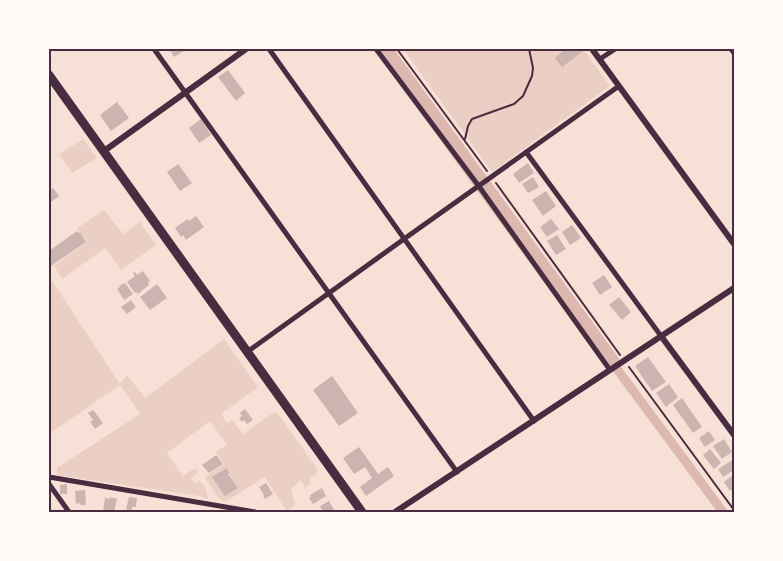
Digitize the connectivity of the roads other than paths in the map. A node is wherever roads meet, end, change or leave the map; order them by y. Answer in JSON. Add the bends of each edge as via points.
{"nodes":[{"id":1,"x":154,"y":49,"type":"edge"},
{"id":2,"x":246,"y":49,"type":"edge"},
{"id":3,"x":269,"y":49,"type":"edge"},
{"id":4,"x":376,"y":49,"type":"edge"},
{"id":5,"x":592,"y":49,"type":"edge"},
{"id":6,"x":615,"y":49,"type":"edge"},
{"id":7,"x":731,"y":49,"type":"edge"},
{"id":8,"x":734,"y":53,"type":"edge"},
{"id":9,"x":600,"y":59,"type":"junction"},
{"id":10,"x":49,"y":75,"type":"edge"},
{"id":11,"x":619,"y":86,"type":"junction"},
{"id":12,"x":185,"y":92,"type":"junction"},
{"id":13,"x":104,"y":151,"type":"junction"},
{"id":14,"x":526,"y":152,"type":"junction"},
{"id":15,"x":479,"y":185,"type":"junction"},
{"id":16,"x":404,"y":239,"type":"junction"},
{"id":17,"x":734,"y":244,"type":"edge"},
{"id":18,"x":734,"y":288,"type":"edge"},
{"id":19,"x":329,"y":294,"type":"junction"},
{"id":20,"x":661,"y":336,"type":"junction"},
{"id":21,"x":247,"y":352,"type":"junction"},
{"id":22,"x":616,"y":366,"type":"junction"},
{"id":23,"x":534,"y":420,"type":"junction"},
{"id":24,"x":734,"y":436,"type":"edge"},
{"id":25,"x":457,"y":472,"type":"junction"},
{"id":26,"x":49,"y":476,"type":"edge"},
{"id":27,"x":49,"y":484,"type":"edge"},
{"id":28,"x":69,"y":512,"type":"edge"},
{"id":29,"x":255,"y":512,"type":"edge"},
{"id":30,"x":362,"y":512,"type":"edge"},
{"id":31,"x":396,"y":512,"type":"edge"}],
"edges":[{"from":1,"to":12,"type":"street"},
{"from":2,"to":12,"type":"street"},
{"from":3,"to":16,"type":"street"},
{"from":4,"to":15,"type":"street"},
{"from":5,"to":9,"type":"street"},
{"from":6,"to":9,"type":"street"},
{"from":7,"to":8,"type":"street"},
{"from":9,"to":11,"type":"street"},
{"from":10,"to":13,"type":"highway"},
{"from":11,"to":14,"type":"street"},
{"from":11,"to":17,"type":"street"},
{"from":12,"to":13,"type":"street"},
{"from":12,"to":19,"type":"street"},
{"from":13,"to":21,"type":"highway"},
{"from":14,"to":15,"type":"street"},
{"from":14,"to":20,"type":"street"},
{"from":15,"to":16,"type":"street"},
{"from":15,"to":22,"type":"street"},
{"from":16,"to":19,"type":"street"},
{"from":16,"to":23,"type":"street"},
{"from":18,"to":20,"type":"street"},
{"from":19,"to":21,"type":"street"},
{"from":19,"to":25,"type":"street"},
{"from":20,"to":22,"type":"street"},
{"from":20,"to":24,"type":"street"},
{"from":21,"to":30,"type":"highway"},
{"from":22,"to":23,"type":"street"},
{"from":23,"to":25,"type":"street"},
{"from":25,"to":31,"type":"street"},
{"from":26,"to":29,"type":"street"},
{"from":27,"to":28,"type":"street"}]}
